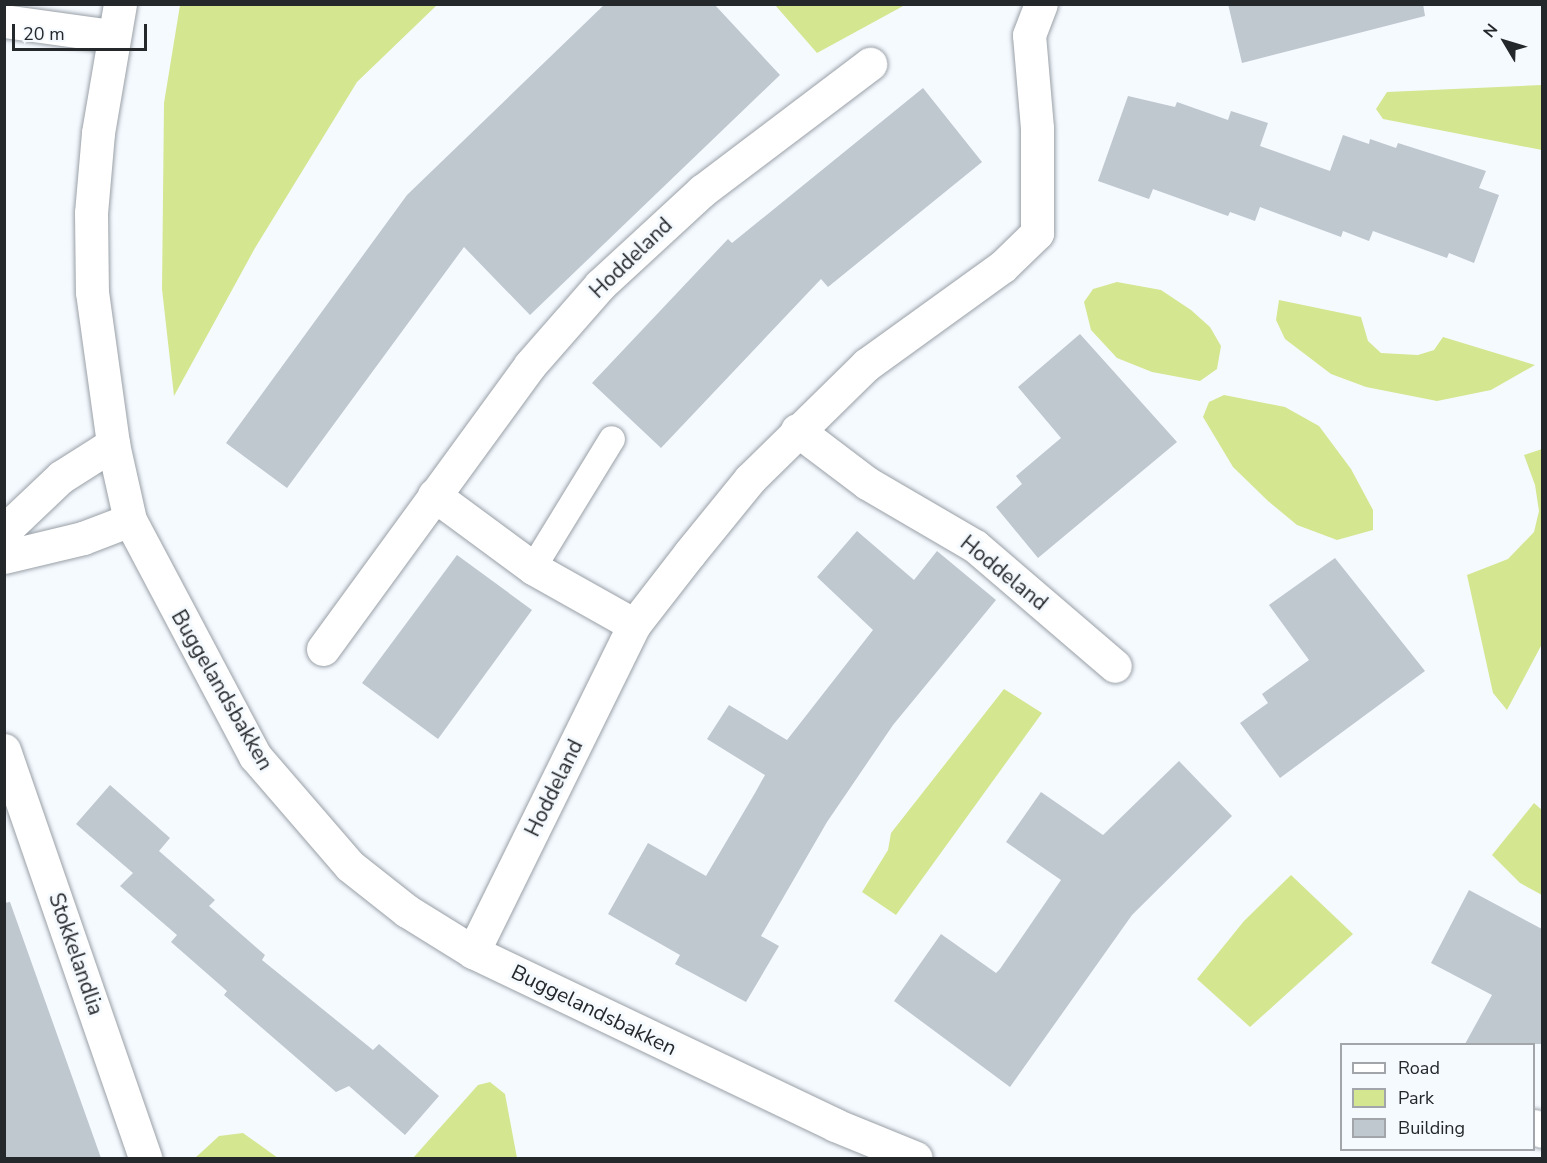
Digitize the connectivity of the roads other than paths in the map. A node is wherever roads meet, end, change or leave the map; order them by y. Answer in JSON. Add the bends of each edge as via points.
{"nodes":[{"id":1,"x":120,"y":4,"type":"edge"},
{"id":2,"x":1041,"y":4,"type":"edge"},
{"id":3,"x":4,"y":21,"type":"edge"},
{"id":4,"x":112,"y":36,"type":"junction"},
{"id":5,"x":870,"y":64,"type":"dead end"},
{"id":6,"x":797,"y":430,"type":"junction"},
{"id":7,"x":612,"y":439,"type":"dead end"},
{"id":8,"x":113,"y":444,"type":"junction"},
{"id":9,"x":434,"y":495,"type":"junction"},
{"id":10,"x":130,"y":520,"type":"junction"},
{"id":11,"x":4,"y":531,"type":"edge"},
{"id":12,"x":4,"y":557,"type":"edge"},
{"id":13,"x":533,"y":568,"type":"junction"},
{"id":14,"x":634,"y":625,"type":"junction"},
{"id":15,"x":323,"y":649,"type":"dead end"},
{"id":16,"x":1115,"y":666,"type":"dead end"},
{"id":17,"x":4,"y":750,"type":"edge"},
{"id":18,"x":473,"y":952,"type":"junction"},
{"id":19,"x":145,"y":1158,"type":"edge"},
{"id":20,"x":916,"y":1158,"type":"edge"}],
"edges":[{"from":1,"to":4,"type":"street","name":"Buggelandsbakken"},
{"from":2,"to":6,"type":"street","name":"Hoddeland","via":[[1029,35],[1037,128],[1037,233],[1002,267],[866,365]]},
{"from":3,"to":4,"type":"street"},
{"from":4,"to":8,"type":"street","name":"Buggelandsbakken","via":[[91,213],[92,292]]},
{"from":5,"to":9,"type":"street","name":"Hoddeland","via":[[702,191],[600,285],[530,366]]},
{"from":6,"to":14,"type":"street","name":"Hoddeland","via":[[750,479]]},
{"from":6,"to":16,"type":"street","name":"Hoddeland","via":[[867,483],[975,546]]},
{"from":7,"to":13,"type":"lane"},
{"from":8,"to":10,"type":"street","name":"Buggelandsbakken"},
{"from":8,"to":11,"type":"street","via":[[61,477]]},
{"from":9,"to":13,"type":"street"},
{"from":9,"to":15,"type":"street","name":"Hoddeland"},
{"from":10,"to":12,"type":"street","via":[[83,538]]},
{"from":10,"to":18,"type":"street","name":"Buggelandsbakken","via":[[212,683],[255,756],[295,808],[350,866],[407,911]]},
{"from":13,"to":14,"type":"street"},
{"from":14,"to":18,"type":"street","name":"Hoddeland"},
{"from":17,"to":19,"type":"street","name":"Stokkelandlia"},
{"from":18,"to":20,"type":"street","name":"Buggelandsbakken","via":[[835,1125]]}]}
